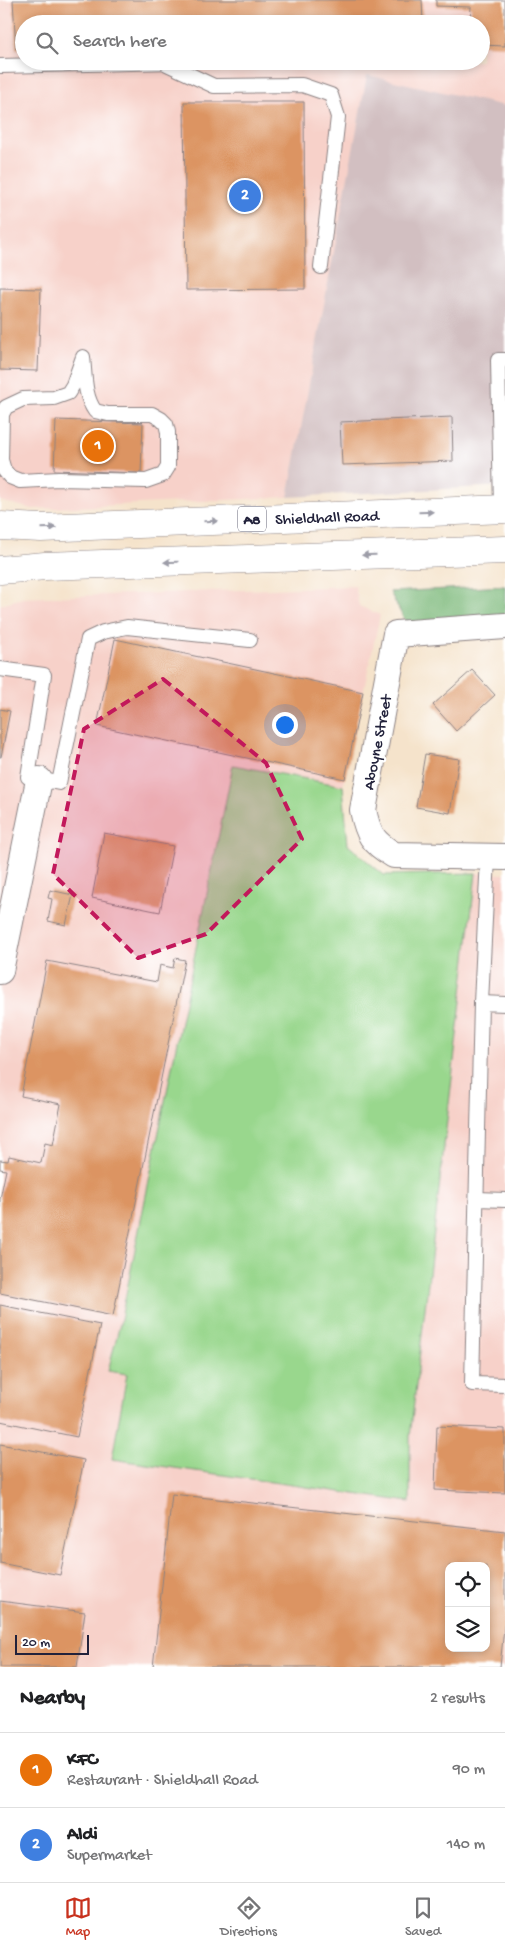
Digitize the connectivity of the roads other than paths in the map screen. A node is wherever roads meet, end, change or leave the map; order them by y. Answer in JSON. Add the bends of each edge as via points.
{"nodes":[{"id":1,"x":0,"y":66,"type":"edge"},
{"id":2,"x":15,"y":66,"type":"edge"},
{"id":3,"x":187,"y":70,"type":"edge"},
{"id":4,"x":321,"y":267,"type":"dead end"},
{"id":5,"x":83,"y":356,"type":"joint"},
{"id":6,"x":505,"y":360,"type":"edge"},
{"id":7,"x":503,"y":509,"type":"edge"},
{"id":8,"x":394,"y":513,"type":"junction"},
{"id":9,"x":0,"y":526,"type":"edge"},
{"id":10,"x":505,"y":550,"type":"edge"},
{"id":11,"x":396,"y":554,"type":"junction"},
{"id":12,"x":0,"y":570,"type":"edge"},
{"id":13,"x":505,"y":626,"type":"edge"},
{"id":14,"x":250,"y":640,"type":"dead end"},
{"id":15,"x":0,"y":669,"type":"edge"},
{"id":16,"x":39,"y":780,"type":"junction"},
{"id":17,"x":496,"y":857,"type":"edge"},
{"id":18,"x":0,"y":971,"type":"edge"},
{"id":19,"x":481,"y":1003,"type":"junction"},
{"id":20,"x":505,"y":1004,"type":"edge"},
{"id":21,"x":477,"y":1199,"type":"junction"},
{"id":22,"x":505,"y":1200,"type":"edge"},
{"id":23,"x":505,"y":1385,"type":"edge"}],
"edges":[{"from":1,"to":2,"type":"lane"},
{"from":3,"to":4,"type":"lane","via":[[214,86],[302,85],[331,95],[338,117]]},
{"from":5,"to":5,"type":"lane","via":[[87,394],[95,411],[152,414],[166,424],[168,467],[163,475],[146,481],[20,481],[4,470],[1,460],[2,414],[6,407],[23,399],[54,398],[68,393]]},
{"from":6,"to":7,"type":"lane","via":[[498,360]]},
{"from":8,"to":7,"type":"main road","name":"Shieldhall Road","number":"A8","one_way":true},
{"from":9,"to":8,"type":"main road","name":"Shieldhall Road","number":"A8","one_way":true,"via":[[41,528]]},
{"from":8,"to":11,"type":"main road"},
{"from":10,"to":11,"type":"main road"},
{"from":11,"to":12,"type":"main road","one_way":true},
{"from":13,"to":17,"type":"street","name":"Aboyne Street","via":[[396,634],[363,810],[367,828],[379,846],[394,854]]},
{"from":14,"to":16,"type":"lane","via":[[127,626],[88,639],[59,782]]},
{"from":15,"to":16,"type":"lane","via":[[44,675],[28,777]]},
{"from":16,"to":18,"type":"street"},
{"from":17,"to":19,"type":"lane"},
{"from":19,"to":20,"type":"lane"},
{"from":19,"to":21,"type":"lane"},
{"from":21,"to":22,"type":"lane"},
{"from":21,"to":23,"type":"lane","via":[[472,1384]]}]}
